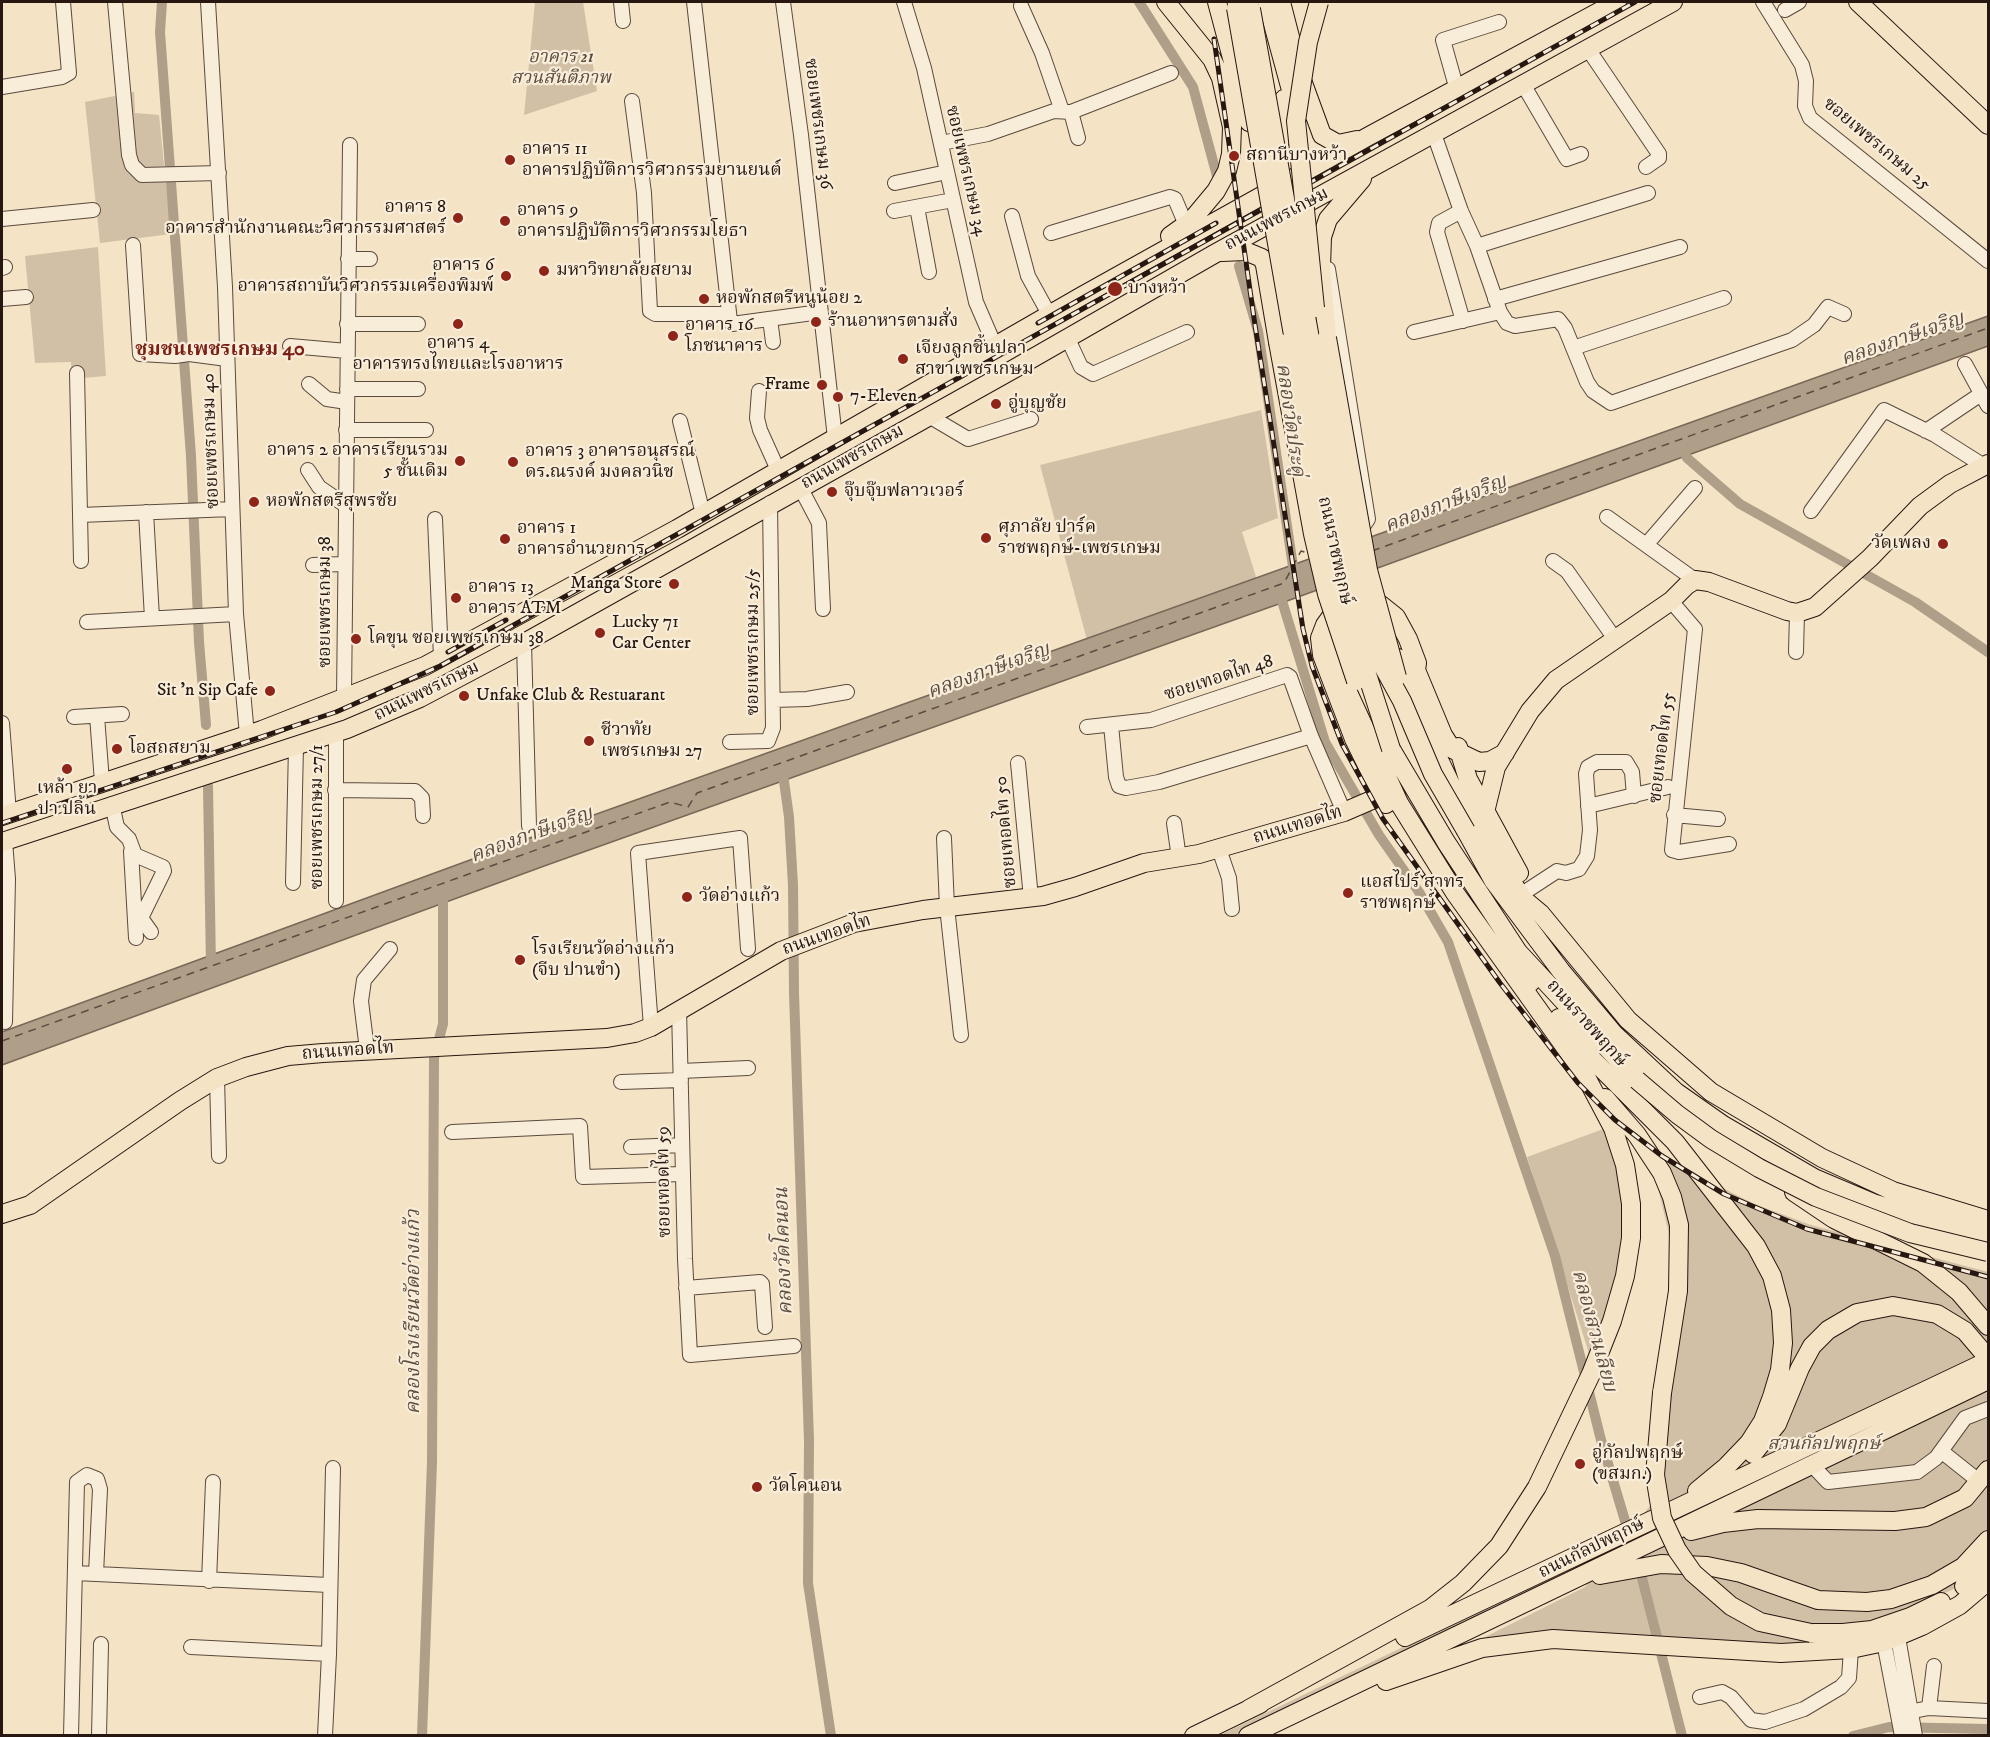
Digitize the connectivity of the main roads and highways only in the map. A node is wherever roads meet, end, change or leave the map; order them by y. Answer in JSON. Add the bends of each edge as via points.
{"nodes":[{"id":1,"x":1166,"y":2,"type":"edge"},
{"id":2,"x":1217,"y":2,"type":"edge"},
{"id":3,"x":1281,"y":2,"type":"edge"},
{"id":4,"x":1617,"y":2,"type":"edge"},
{"id":5,"x":1635,"y":2,"type":"edge"},
{"id":6,"x":1673,"y":2,"type":"edge"},
{"id":7,"x":1858,"y":2,"type":"edge"},
{"id":8,"x":1247,"y":4,"type":"edge"},
{"id":9,"x":1321,"y":4,"type":"edge"},
{"id":10,"x":1646,"y":16,"type":"junction"},
{"id":11,"x":1278,"y":41,"type":"junction"},
{"id":12,"x":1989,"y":125,"type":"edge"},
{"id":13,"x":1250,"y":126,"type":"junction"},
{"id":14,"x":1369,"y":136,"type":"junction"},
{"id":15,"x":1304,"y":172,"type":"junction"},
{"id":16,"x":1363,"y":174,"type":"junction"},
{"id":17,"x":1266,"y":194,"type":"junction"},
{"id":18,"x":1290,"y":200,"type":"junction"},
{"id":19,"x":1266,"y":226,"type":"junction"},
{"id":20,"x":1216,"y":253,"type":"junction"},
{"id":21,"x":1082,"y":296,"type":"junction"},
{"id":22,"x":1314,"y":360,"type":"junction"},
{"id":23,"x":1986,"y":465,"type":"edge"},
{"id":24,"x":757,"y":483,"type":"junction"},
{"id":25,"x":771,"y":503,"type":"junction"},
{"id":26,"x":1402,"y":701,"type":"junction"},
{"id":27,"x":243,"y":736,"type":"junction"},
{"id":28,"x":217,"y":744,"type":"junction"},
{"id":29,"x":1391,"y":749,"type":"junction"},
{"id":30,"x":1461,"y":753,"type":"junction"},
{"id":31,"x":1505,"y":753,"type":"junction"},
{"id":32,"x":247,"y":762,"type":"junction"},
{"id":33,"x":225,"y":769,"type":"junction"},
{"id":34,"x":1362,"y":805,"type":"junction"},
{"id":35,"x":1485,"y":812,"type":"junction"},
{"id":36,"x":5,"y":814,"type":"edge"},
{"id":37,"x":3,"y":842,"type":"edge"},
{"id":38,"x":1455,"y":893,"type":"junction"},
{"id":39,"x":1541,"y":914,"type":"junction"},
{"id":40,"x":1518,"y":952,"type":"junction"},
{"id":41,"x":1585,"y":1075,"type":"junction"},
{"id":42,"x":1676,"y":1092,"type":"junction"},
{"id":43,"x":1723,"y":1125,"type":"junction"},
{"id":44,"x":1822,"y":1158,"type":"junction"},
{"id":45,"x":2,"y":1214,"type":"edge"},
{"id":46,"x":1989,"y":1220,"type":"edge"},
{"id":47,"x":1989,"y":1235,"type":"edge"},
{"id":48,"x":1989,"y":1252,"type":"edge"},
{"id":49,"x":1989,"y":1326,"type":"edge"},
{"id":50,"x":1989,"y":1359,"type":"edge"},
{"id":51,"x":1989,"y":1380,"type":"edge"},
{"id":52,"x":1982,"y":1474,"type":"edge"},
{"id":53,"x":1675,"y":1509,"type":"junction"},
{"id":54,"x":1989,"y":1540,"type":"edge"},
{"id":55,"x":1648,"y":1544,"type":"junction"},
{"id":56,"x":1628,"y":1561,"type":"junction"},
{"id":57,"x":1989,"y":1563,"type":"edge"},
{"id":58,"x":1989,"y":1581,"type":"edge"},
{"id":59,"x":1313,"y":1705,"type":"junction"},
{"id":60,"x":1249,"y":1709,"type":"junction"},
{"id":61,"x":1194,"y":1736,"type":"edge"},
{"id":62,"x":1248,"y":1736,"type":"edge"}],
"edges":[{"from":1,"to":21,"type":"main road","via":[[1212,59],[1221,78],[1232,127],[1227,171],[1216,191],[1186,225]]},
{"from":2,"to":13,"type":"main road"},
{"from":3,"to":14,"type":"main road","via":[[1299,72],[1322,135],[1338,144]]},
{"from":4,"to":14,"type":"main road","name":"ถนนเพชรเกษม"},
{"from":5,"to":10,"type":"main road"},
{"from":6,"to":10,"type":"main road","name":"ถนนเพชรเกษม"},
{"from":7,"to":12,"type":"main road"},
{"from":8,"to":11,"type":"main road"},
{"from":8,"to":22,"type":"main road","name":"ถนนราชพฤกษ์","bridge":true},
{"from":8,"to":29,"type":"main road","name":"ถนนราชพฤกษ์","bridge":true,"via":[[1333,558]]},
{"from":9,"to":22,"type":"main road","bridge":true,"via":[[1308,42],[1296,121],[1312,271]]},
{"from":10,"to":16,"type":"main road","name":"ถนนเพชรเกษม"},
{"from":11,"to":13,"type":"main road","via":[[1286,130],[1278,143],[1270,146],[1262,144]]},
{"from":11,"to":15,"type":"main road","via":[[1306,147]]},
{"from":13,"to":17,"type":"main road"},
{"from":14,"to":15,"type":"main road","name":"ถนนเพชรเกษม"},
{"from":15,"to":17,"type":"main road","name":"ถนนเพชรเกษม"},
{"from":15,"to":18,"type":"main road"},
{"from":16,"to":18,"type":"main road","via":[[1315,195]]},
{"from":16,"to":19,"type":"main road","name":"ถนนเพชรเกษม"},
{"from":16,"to":26,"type":"main road","bridge":true,"via":[[1359,185],[1328,219],[1321,259],[1327,338],[1368,570]]},
{"from":17,"to":18,"type":"main road"},
{"from":17,"to":21,"type":"main road","name":"ถนนเพชรเกษม"},
{"from":18,"to":19,"type":"main road"},
{"from":19,"to":20,"type":"main road","name":"ถนนเพชรเกษม"},
{"from":20,"to":25,"type":"main road","name":"ถนนเพชรเกษม"},
{"from":20,"to":29,"type":"main road","bridge":true,"via":[[1238,249],[1254,253],[1265,265],[1327,594],[1362,698]]},
{"from":21,"to":24,"type":"main road","name":"ถนนเพชรเกษม"},
{"from":22,"to":26,"type":"main road","name":"ถนนราชพฤกษ์","bridge":true,"via":[[1352,573],[1380,662]]},
{"from":23,"to":31,"type":"main road","via":[[1920,506],[1815,607],[1797,613],[1695,580],[1671,601],[1556,680],[1530,711]]},
{"from":24,"to":25,"type":"main road"},
{"from":24,"to":27,"type":"main road","name":"ถนนเพชรเกษม","via":[[441,657],[344,699]]},
{"from":25,"to":32,"type":"main road","name":"ถนนเพชรเกษม","via":[[420,698]]},
{"from":26,"to":42,"type":"main road","name":"ถนนราชพฤกษ์","bridge":true,"via":[[1433,774],[1493,880],[1614,1034]]},
{"from":27,"to":28,"type":"main road","name":"ถนนเพชรเกษม"},
{"from":27,"to":32,"type":"main road","via":[[238,751]]},
{"from":28,"to":33,"type":"main road","via":[[227,763]]},
{"from":28,"to":36,"type":"main road","name":"ถนนเพชรเกษม"},
{"from":29,"to":40,"type":"main road","name":"ถนนราชพฤกษ์"},
{"from":30,"to":31,"type":"main road","via":[[1479,762]]},
{"from":30,"to":34,"type":"main road","via":[[1452,749],[1443,735],[1403,627],[1386,607],[1351,604],[1333,614],[1320,638],[1327,672],[1354,739]]},
{"from":30,"to":35,"type":"main road","via":[[1468,779]]},
{"from":31,"to":35,"type":"main road","via":[[1497,767]]},
{"from":32,"to":33,"type":"main road","name":"ถนนเพชรเกษม"},
{"from":33,"to":37,"type":"main road","name":"ถนนเพชรเกษม"},
{"from":34,"to":38,"type":"main road"},
{"from":34,"to":45,"type":"main road","name":"ถนนเทอดไท","via":[[1219,849],[1144,863],[1031,898],[854,923],[781,951],[651,1027],[607,1038],[288,1056],[246,1067],[217,1078],[123,1138],[30,1205]]},
{"from":35,"to":39,"type":"main road"},
{"from":38,"to":39,"type":"main road","name":"ถนนราชพฤกษ์","via":[[1400,803],[1343,680],[1332,642],[1343,625],[1357,619],[1376,620],[1388,628],[1425,728],[1453,789],[1512,883]]},
{"from":38,"to":41,"type":"main road","name":"ถนนราชพฤกษ์"},
{"from":39,"to":44,"type":"main road","name":"ถนนราชพฤกษ์","via":[[1628,1020],[1712,1092]]},
{"from":40,"to":48,"type":"main road","name":"ถนนราชพฤกษ์","bridge":true,"via":[[1637,1080],[1711,1139],[1799,1189],[1887,1226]]},
{"from":40,"to":53,"type":"main road","via":[[1521,966],[1536,989],[1573,1036],[1675,1143],[1746,1232],[1765,1261],[1777,1292],[1782,1357],[1763,1421],[1738,1456]]},
{"from":41,"to":57,"type":"main road","bridge":true,"via":[[1644,1145],[1668,1185],[1676,1209],[1680,1272],[1662,1393],[1655,1475],[1662,1518],[1677,1550],[1704,1584],[1731,1606],[1760,1622],[1811,1633],[1858,1632],[1910,1617],[1952,1595]]},
{"from":41,"to":60,"type":"main road","via":[[1613,1128],[1625,1165],[1631,1238],[1612,1320],[1550,1463],[1499,1546],[1463,1583],[1412,1621]]},
{"from":42,"to":43,"type":"main road","name":"ถนนราชพฤกษ์"},
{"from":42,"to":49,"type":"main road","via":[[1736,1148],[1797,1195],[1834,1219],[1908,1254],[1934,1271]]},
{"from":43,"to":44,"type":"main road","via":[[1743,1127]]},
{"from":43,"to":47,"type":"main road","name":"ถนนราชพฤกษ์","via":[[1814,1178],[1873,1203]]},
{"from":44,"to":46,"type":"main road","name":"ถนนราชพฤกษ์","via":[[1893,1191]]},
{"from":50,"to":53,"type":"main road","name":"ถนนกัลปพฤกษ์"},
{"from":50,"to":53,"type":"main road","via":[[1956,1323],[1921,1309],[1876,1307],[1848,1316],[1812,1346],[1783,1412],[1761,1446],[1739,1466]]},
{"from":51,"to":55,"type":"main road","name":"ถนนกัลปพฤกษ์"},
{"from":52,"to":55,"type":"main road","via":[[1965,1498],[1937,1514],[1907,1521],[1739,1521]]},
{"from":53,"to":60,"type":"main road","name":"ถนนกัลปพฤกษ์"},
{"from":54,"to":56,"type":"main road","via":[[1963,1567],[1914,1592],[1891,1599],[1842,1603],[1818,1600],[1741,1573],[1707,1566]]},
{"from":55,"to":56,"type":"main road","name":"ถนนกัลปพฤกษ์"},
{"from":56,"to":59,"type":"main road","name":"ถนนกัลปพฤกษ์","via":[[1540,1596]]},
{"from":58,"to":59,"type":"main road","via":[[1951,1610],[1891,1640],[1851,1649],[1802,1653],[1553,1639],[1482,1648]]},
{"from":59,"to":62,"type":"main road","name":"ถนนกัลปพฤกษ์"},
{"from":60,"to":61,"type":"main road","name":"ถนนกัลปพฤกษ์"}]}
